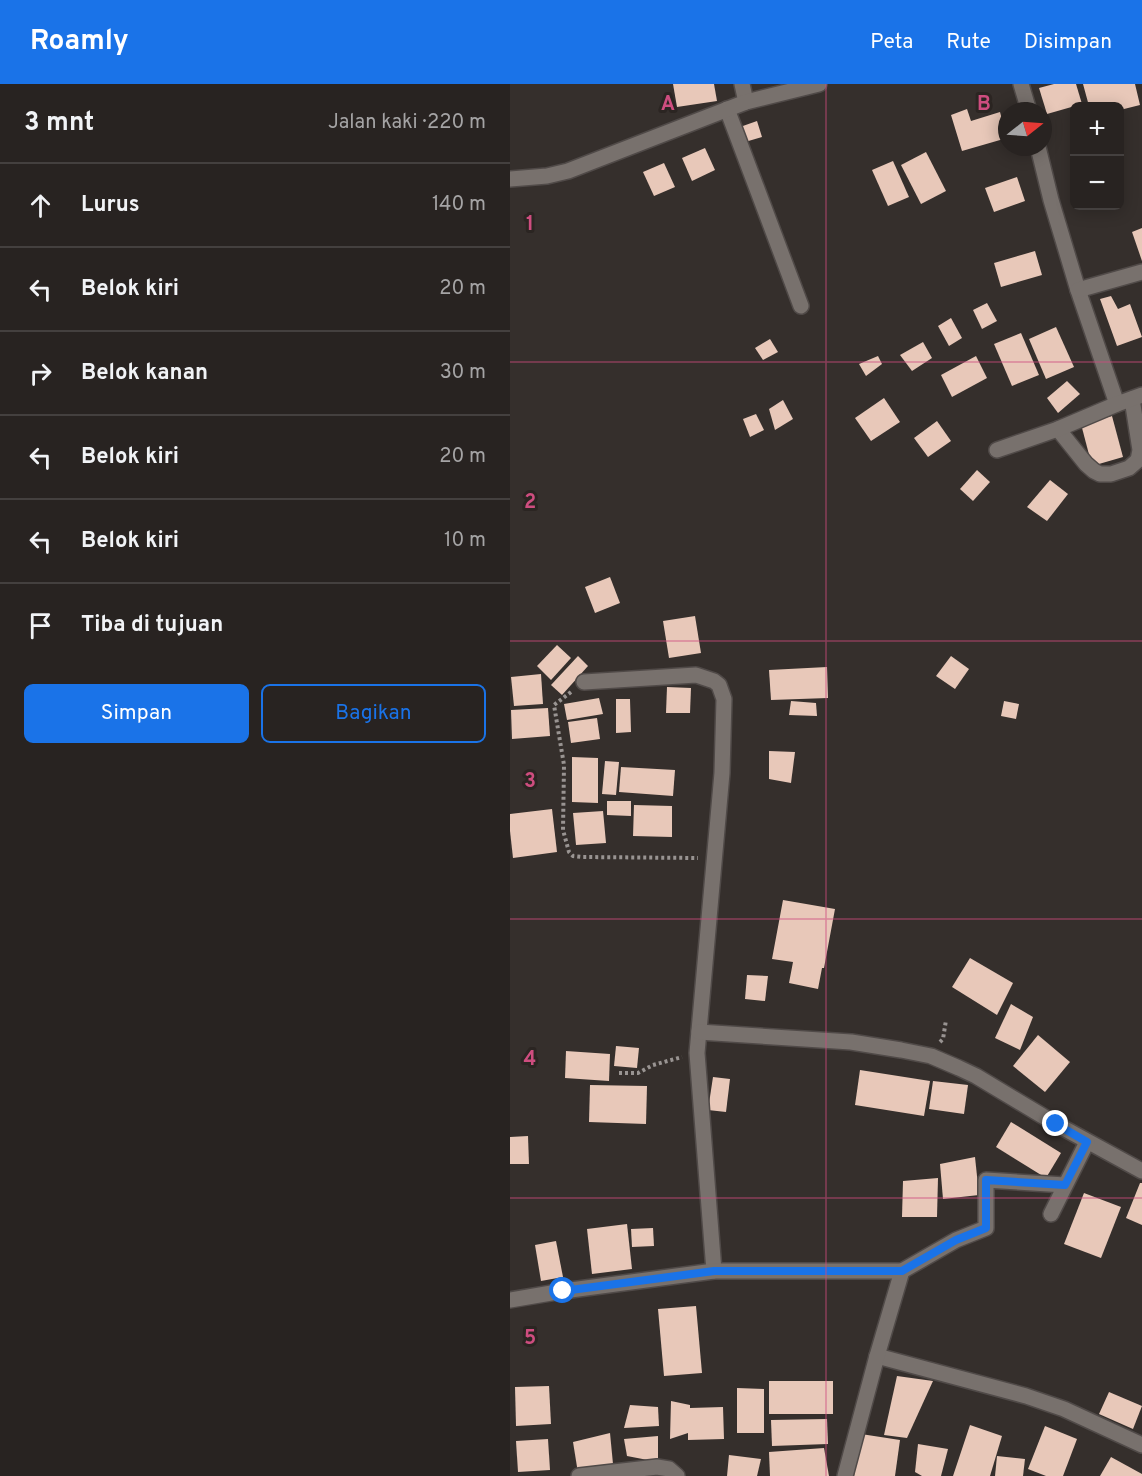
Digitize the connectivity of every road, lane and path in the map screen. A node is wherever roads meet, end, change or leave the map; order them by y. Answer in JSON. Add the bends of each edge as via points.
{"nodes":[{"id":1,"x":742,"y":84,"type":"edge"},
{"id":2,"x":819,"y":84,"type":"edge"},
{"id":3,"x":1021,"y":84,"type":"edge"},
{"id":4,"x":746,"y":102,"type":"junction"},
{"id":5,"x":1026,"y":102,"type":"edge"},
{"id":6,"x":727,"y":109,"type":"junction"},
{"id":7,"x":1040,"y":156,"type":"edge"},
{"id":8,"x":510,"y":179,"type":"edge"},
{"id":9,"x":1142,"y":272,"type":"edge"},
{"id":10,"x":1078,"y":290,"type":"junction"},
{"id":11,"x":801,"y":306,"type":"dead end"},
{"id":12,"x":1130,"y":399,"type":"edge"},
{"id":13,"x":1058,"y":429,"type":"junction"},
{"id":14,"x":997,"y":450,"type":"dead end"},
{"id":15,"x":584,"y":682,"type":"joint"},
{"id":16,"x":714,"y":858,"type":"junction"},
{"id":17,"x":699,"y":1032,"type":"junction"},
{"id":18,"x":697,"y":1053,"type":"junction"},
{"id":19,"x":619,"y":1073,"type":"dead end"},
{"id":20,"x":1087,"y":1142,"type":"junction"},
{"id":21,"x":1142,"y":1171,"type":"edge"},
{"id":22,"x":1065,"y":1185,"type":"junction"},
{"id":23,"x":1051,"y":1214,"type":"dead end"},
{"id":24,"x":714,"y":1271,"type":"junction"},
{"id":25,"x":902,"y":1271,"type":"junction"},
{"id":26,"x":510,"y":1300,"type":"edge"},
{"id":27,"x":877,"y":1356,"type":"junction"},
{"id":28,"x":1142,"y":1445,"type":"edge"},
{"id":29,"x":579,"y":1476,"type":"edge"},
{"id":30,"x":677,"y":1476,"type":"edge"},
{"id":31,"x":845,"y":1476,"type":"edge"}],
"edges":[{"from":1,"to":4,"type":"street"},
{"from":2,"to":4,"type":"street"},
{"from":3,"to":5,"type":"street"},
{"from":4,"to":6,"type":"street"},
{"from":6,"to":8,"type":"street","via":[[568,171]]},
{"from":6,"to":11,"type":"street"},
{"from":7,"to":10,"type":"street"},
{"from":9,"to":10,"type":"street"},
{"from":10,"to":12,"type":"street"},
{"from":12,"to":13,"type":"street"},
{"from":12,"to":13,"type":"street","via":[[1140,450],[1138,460],[1129,468],[1111,474],[1094,471]]},
{"from":13,"to":14,"type":"street"},
{"from":15,"to":16,"type":"street","via":[[696,675],[719,685],[724,699],[722,773]]},
{"from":15,"to":16,"type":"path","via":[[554,705],[564,765],[563,830],[569,852],[582,857]]},
{"from":16,"to":17,"type":"street"},
{"from":17,"to":18,"type":"street"},
{"from":17,"to":20,"type":"street","via":[[851,1042],[931,1056],[976,1076]]},
{"from":18,"to":19,"type":"path","via":[[638,1073]]},
{"from":18,"to":24,"type":"street"},
{"from":20,"to":21,"type":"street"},
{"from":20,"to":22,"type":"street"},
{"from":22,"to":23,"type":"street"},
{"from":22,"to":25,"type":"street","via":[[986,1180],[986,1228]]},
{"from":24,"to":25,"type":"street"},
{"from":24,"to":26,"type":"street"},
{"from":25,"to":27,"type":"street"},
{"from":27,"to":28,"type":"street","via":[[1026,1396]]},
{"from":27,"to":31,"type":"street"},
{"from":29,"to":30,"type":"street","via":[[657,1467],[669,1468]]}]}
